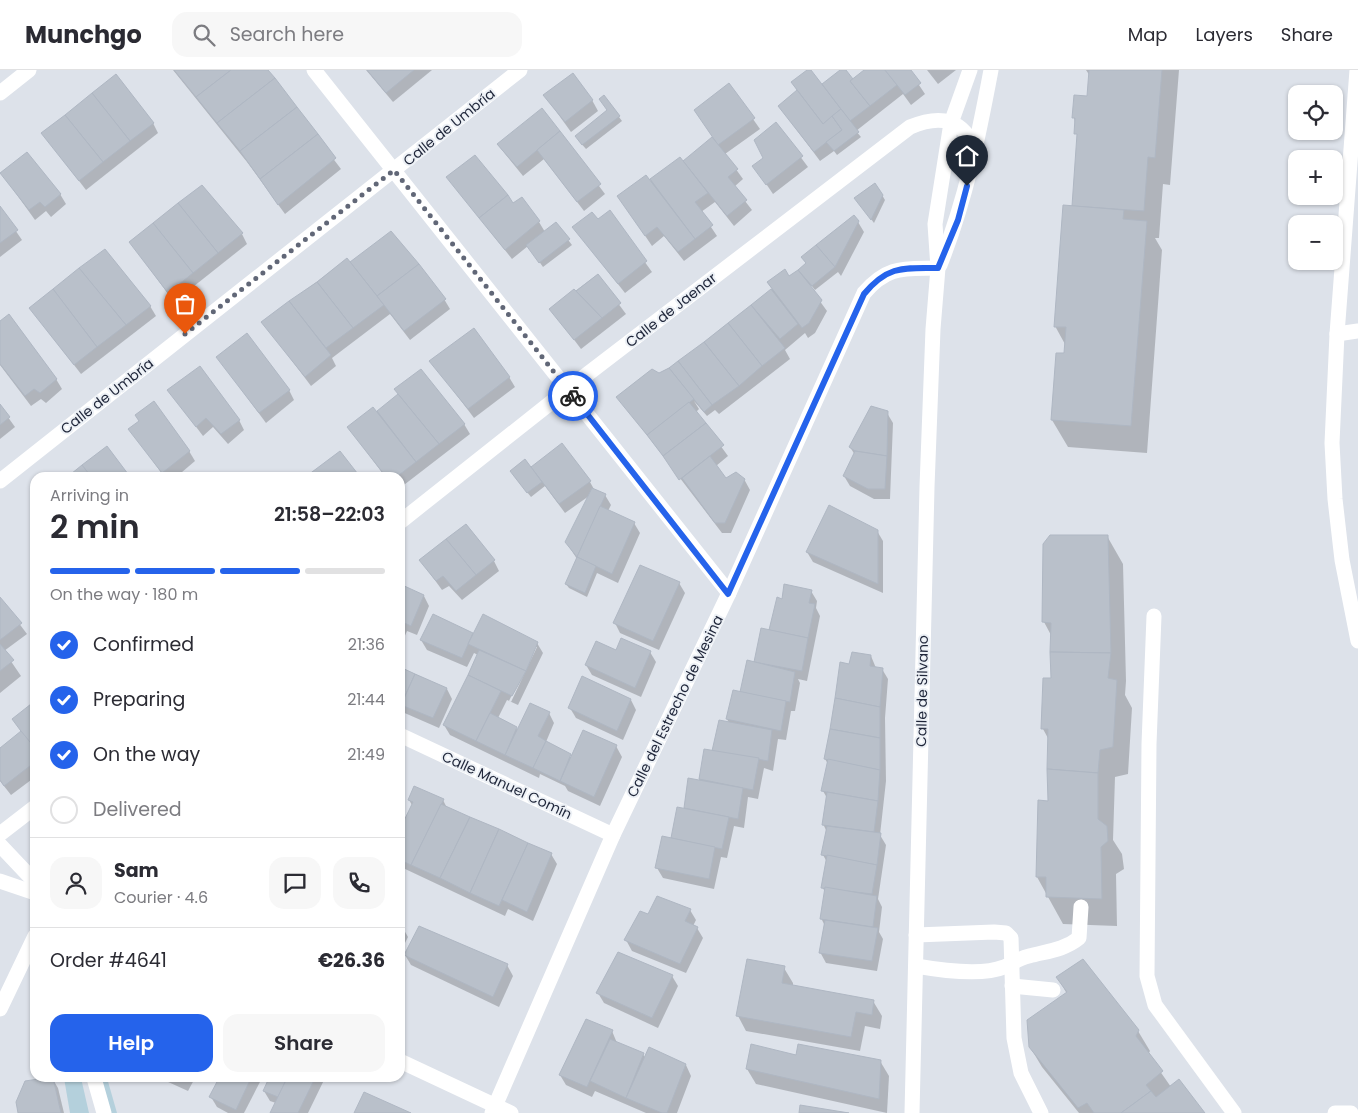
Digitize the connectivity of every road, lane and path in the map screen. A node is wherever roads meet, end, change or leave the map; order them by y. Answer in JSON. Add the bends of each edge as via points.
{"nodes":[{"id":1,"x":29,"y":70,"type":"edge"},
{"id":2,"x":314,"y":70,"type":"edge"},
{"id":3,"x":520,"y":70,"type":"edge"},
{"id":4,"x":970,"y":70,"type":"edge"},
{"id":5,"x":991,"y":70,"type":"edge"},
{"id":6,"x":1357,"y":70,"type":"edge"},
{"id":7,"x":0,"y":93,"type":"edge"},
{"id":8,"x":1357,"y":103,"type":"edge"},
{"id":9,"x":951,"y":122,"type":"junction"},
{"id":10,"x":976,"y":152,"type":"junction"},
{"id":11,"x":394,"y":170,"type":"junction"},
{"id":12,"x":938,"y":268,"type":"junction"},
{"id":13,"x":1358,"y":331,"type":"edge"},
{"id":14,"x":1337,"y":334,"type":"junction"},
{"id":15,"x":568,"y":389,"type":"junction"},
{"id":16,"x":0,"y":481,"type":"edge"},
{"id":17,"x":405,"y":518,"type":"edge"},
{"id":18,"x":728,"y":594,"type":"junction"},
{"id":19,"x":1154,"y":616,"type":"dead end"},
{"id":20,"x":1358,"y":641,"type":"edge"},
{"id":21,"x":405,"y":737,"type":"edge"},
{"id":22,"x":30,"y":811,"type":"edge"},
{"id":23,"x":0,"y":834,"type":"edge"},
{"id":24,"x":613,"y":835,"type":"junction"},
{"id":25,"x":0,"y":845,"type":"edge"},
{"id":26,"x":30,"y":877,"type":"edge"},
{"id":27,"x":0,"y":881,"type":"edge"},
{"id":28,"x":30,"y":891,"type":"edge"},
{"id":29,"x":1082,"y":907,"type":"dead end"},
{"id":30,"x":916,"y":935,"type":"junction"},
{"id":31,"x":30,"y":946,"type":"edge"},
{"id":32,"x":1013,"y":962,"type":"junction"},
{"id":33,"x":916,"y":966,"type":"junction"},
{"id":34,"x":1012,"y":986,"type":"junction"},
{"id":35,"x":1053,"y":990,"type":"dead end"},
{"id":36,"x":0,"y":1009,"type":"edge"},
{"id":37,"x":405,"y":1064,"type":"edge"},
{"id":38,"x":95,"y":1082,"type":"edge"},
{"id":39,"x":493,"y":1109,"type":"edge"},
{"id":40,"x":104,"y":1113,"type":"edge"},
{"id":41,"x":511,"y":1113,"type":"edge"},
{"id":42,"x":912,"y":1113,"type":"edge"},
{"id":43,"x":1041,"y":1113,"type":"edge"},
{"id":44,"x":1234,"y":1113,"type":"edge"},
{"id":45,"x":1335,"y":1113,"type":"edge"},
{"id":46,"x":1351,"y":1113,"type":"edge"}],
"edges":[{"from":1,"to":7,"type":"street"},
{"from":2,"to":11,"type":"street"},
{"from":3,"to":11,"type":"street","name":"Calle de Umbría"},
{"from":4,"to":9,"type":"street","name":"Calle de Silvano"},
{"from":5,"to":10,"type":"street","name":"Calle de Silvano"},
{"from":6,"to":8,"type":"street"},
{"from":8,"to":14,"type":"street"},
{"from":9,"to":10,"type":"street","via":[[970,137]]},
{"from":9,"to":12,"type":"street","name":"Calle de Silvano","via":[[935,224]]},
{"from":9,"to":15,"type":"street","name":"Calle de Jaenar","via":[[936,120],[910,126]]},
{"from":10,"to":12,"type":"street","name":"Calle de Silvano","via":[[958,220]]},
{"from":11,"to":15,"type":"street"},
{"from":11,"to":16,"type":"street","name":"Calle de Umbría"},
{"from":12,"to":18,"type":"street","name":"Calle del Estrecho de Mesina","via":[[887,273],[876,279],[864,294]]},
{"from":12,"to":30,"type":"street","name":"Calle de Silvano","via":[[927,487]]},
{"from":13,"to":14,"type":"street"},
{"from":14,"to":20,"type":"street","via":[[1332,443],[1335,499],[1342,560]]},
{"from":15,"to":17,"type":"street","name":"Calle de Jaenar"},
{"from":15,"to":18,"type":"street"},
{"from":18,"to":24,"type":"street","name":"Calle del Estrecho de Mesina"},
{"from":19,"to":44,"type":"street","via":[[1149,744],[1147,976],[1155,1005]]},
{"from":21,"to":24,"type":"street","name":"Calle Manuel Comín"},
{"from":22,"to":23,"type":"street"},
{"from":24,"to":39,"type":"street","name":"Calle del Estrecho de Mesina"},
{"from":25,"to":26,"type":"street"},
{"from":27,"to":28,"type":"street"},
{"from":29,"to":32,"type":"street","via":[[1079,938],[1052,952]]},
{"from":30,"to":32,"type":"street","via":[[1006,933],[1011,938]]},
{"from":30,"to":33,"type":"street","name":"Calle de Silvano"},
{"from":31,"to":36,"type":"street"},
{"from":32,"to":33,"type":"street","via":[[1003,967],[977,970]]},
{"from":32,"to":34,"type":"street"},
{"from":33,"to":42,"type":"street","name":"Calle de Silvano"},
{"from":34,"to":35,"type":"street"},
{"from":34,"to":43,"type":"street","via":[[1014,1038],[1021,1073]]},
{"from":37,"to":39,"type":"street"},
{"from":38,"to":40,"type":"street"},
{"from":39,"to":41,"type":"street"},
{"from":45,"to":46,"type":"street"}]}
